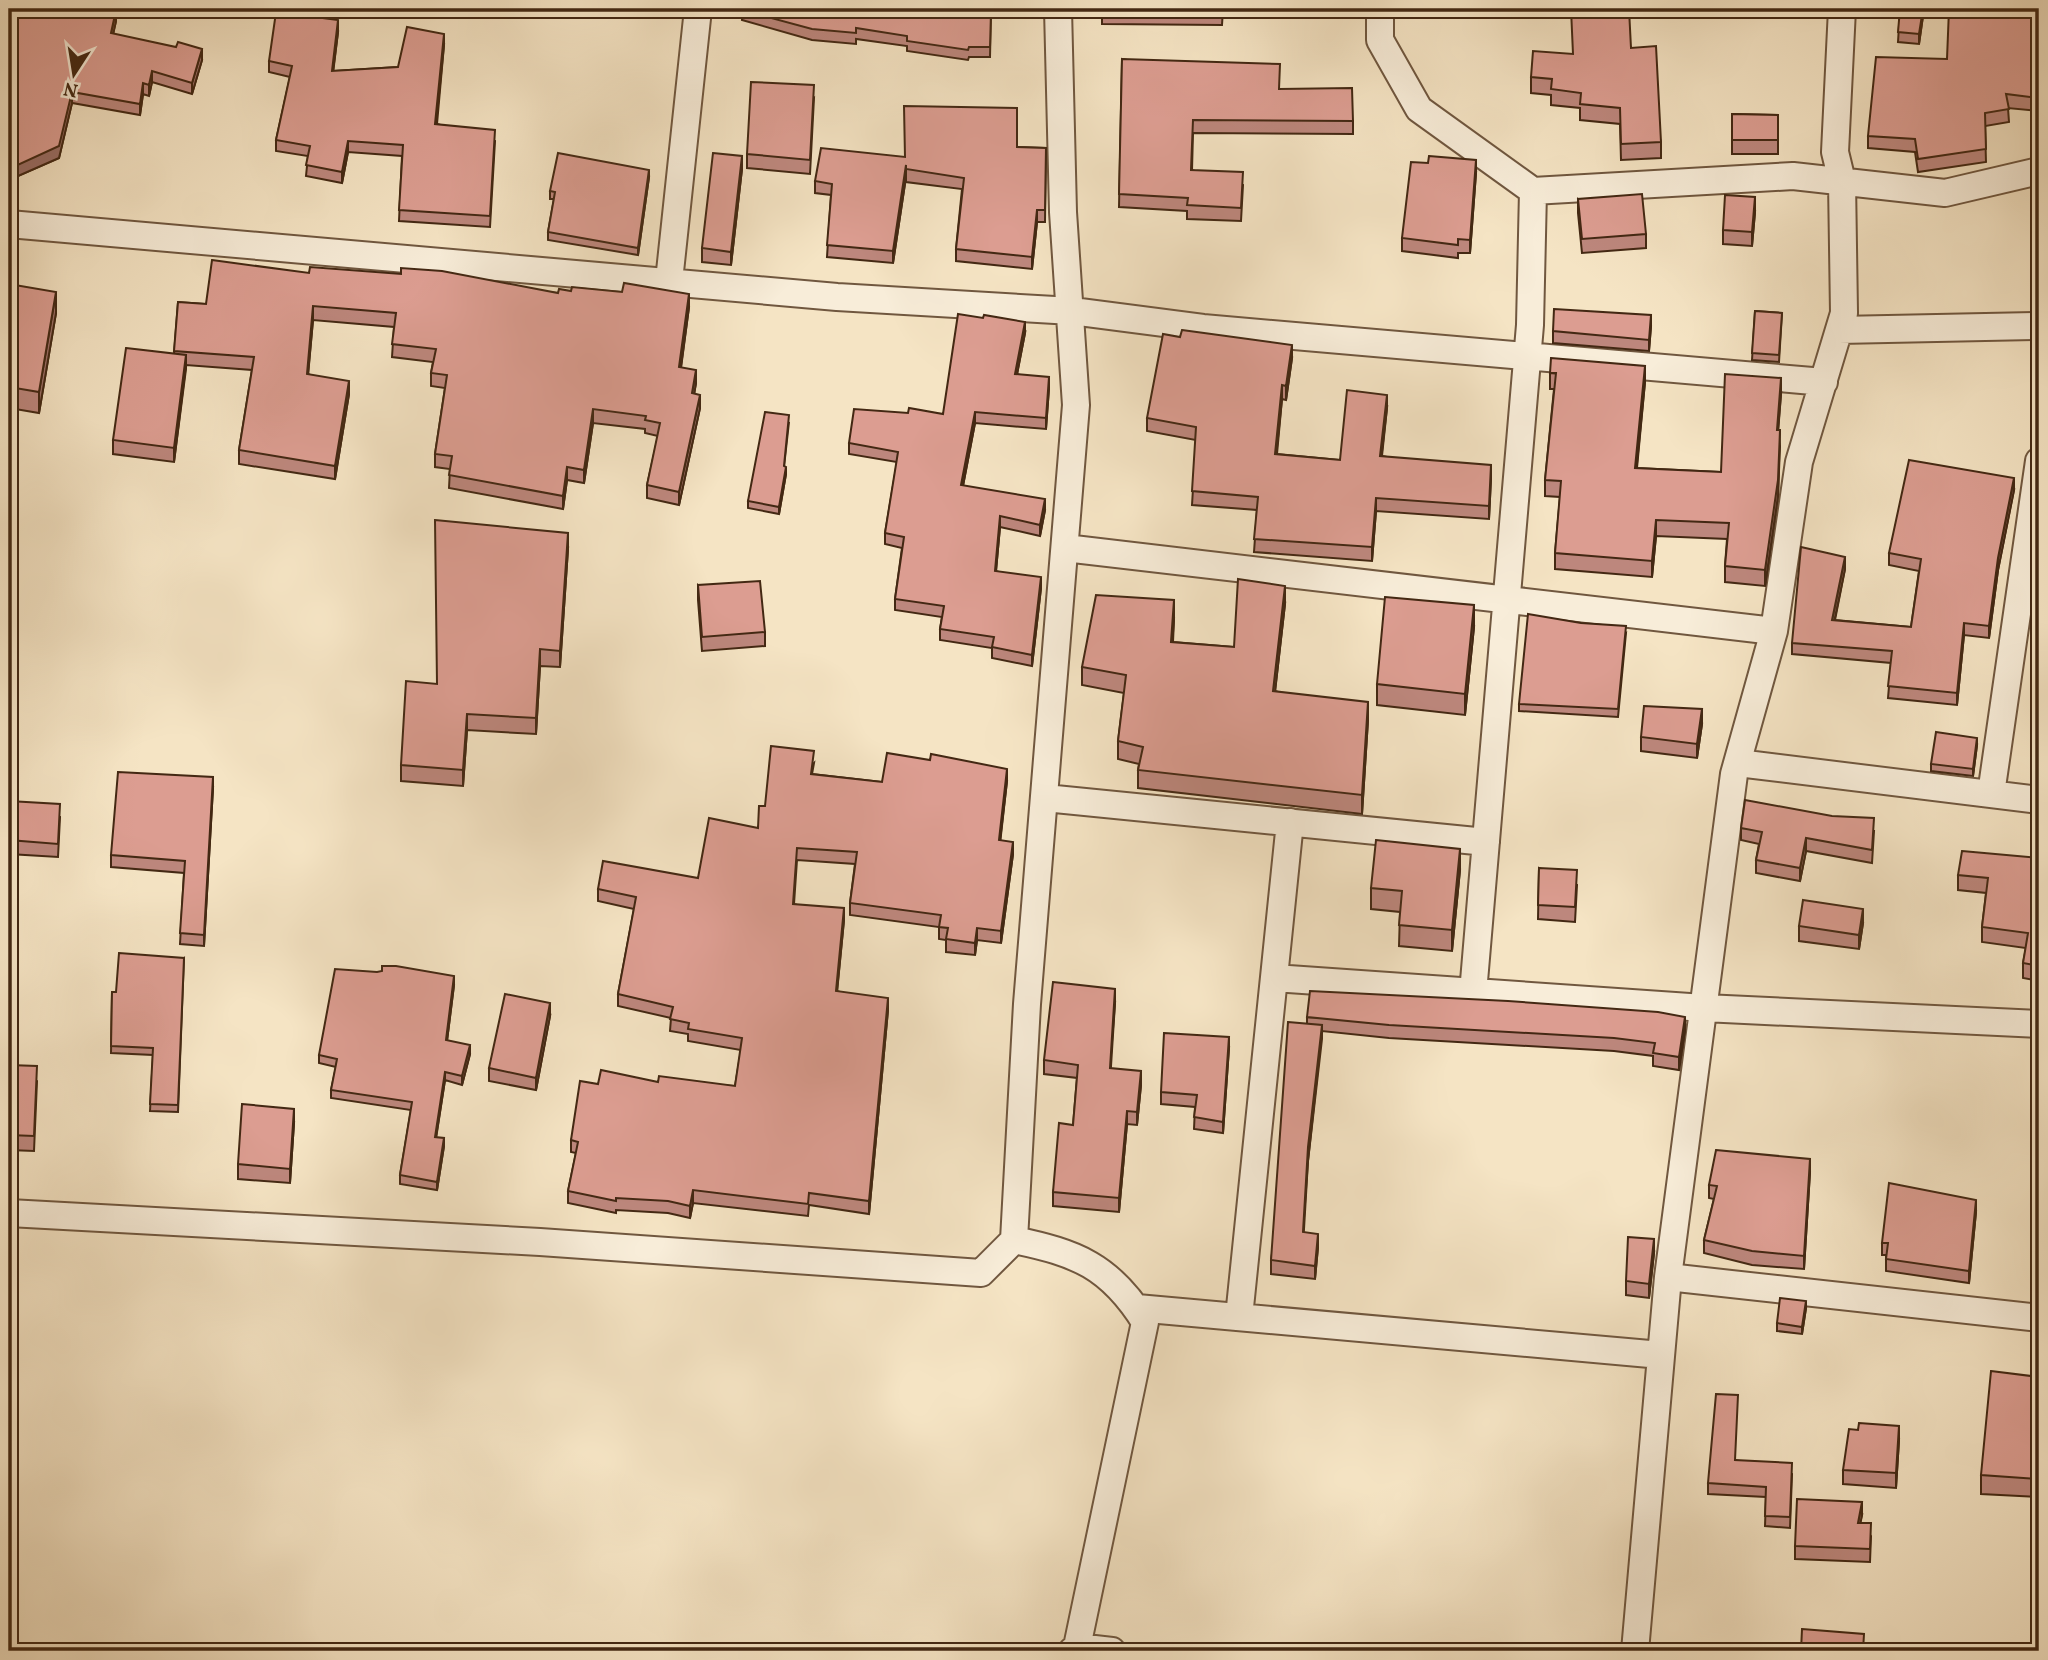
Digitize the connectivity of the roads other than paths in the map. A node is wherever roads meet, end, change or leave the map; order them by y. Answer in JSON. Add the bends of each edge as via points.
{"nodes":[{"id":1,"x":698,"y":9,"type":"edge"},
{"id":2,"x":1058,"y":9,"type":"edge"},
{"id":3,"x":1380,"y":9,"type":"edge"},
{"id":4,"x":1842,"y":9,"type":"edge"},
{"id":5,"x":2039,"y":171,"type":"edge"},
{"id":6,"x":1842,"y":181,"type":"junction"},
{"id":7,"x":1533,"y":191,"type":"junction"},
{"id":8,"x":9,"y":224,"type":"edge"},
{"id":9,"x":669,"y":281,"type":"junction"},
{"id":10,"x":1072,"y":311,"type":"junction"},
{"id":11,"x":2039,"y":326,"type":"edge"},
{"id":12,"x":1839,"y":330,"type":"junction"},
{"id":13,"x":1527,"y":354,"type":"junction"},
{"id":14,"x":1824,"y":382,"type":"junction"},
{"id":15,"x":2039,"y":461,"type":"edge"},
{"id":16,"x":2036,"y":514,"type":"edge"},
{"id":17,"x":1065,"y":548,"type":"junction"},
{"id":18,"x":1507,"y":600,"type":"junction"},
{"id":19,"x":1774,"y":632,"type":"junction"},
{"id":20,"x":1738,"y":763,"type":"junction"},
{"id":21,"x":1991,"y":794,"type":"junction"},
{"id":22,"x":1045,"y":798,"type":"junction"},
{"id":23,"x":2039,"y":800,"type":"edge"},
{"id":24,"x":1290,"y":822,"type":"junction"},
{"id":25,"x":1486,"y":842,"type":"junction"},
{"id":26,"x":1274,"y":978,"type":"junction"},
{"id":27,"x":1473,"y":993,"type":"junction"},
{"id":28,"x":1703,"y":1008,"type":"junction"},
{"id":29,"x":2039,"y":1024,"type":"edge"},
{"id":30,"x":9,"y":1213,"type":"edge"},
{"id":31,"x":1014,"y":1240,"type":"junction"},
{"id":32,"x":1668,"y":1277,"type":"junction"},
{"id":33,"x":1136,"y":1308,"type":"junction"},
{"id":34,"x":1239,"y":1317,"type":"junction"},
{"id":35,"x":2039,"y":1318,"type":"edge"},
{"id":36,"x":1661,"y":1355,"type":"junction"},
{"id":37,"x":1075,"y":1649,"type":"edge"},
{"id":38,"x":1112,"y":1651,"type":"edge"},
{"id":39,"x":1635,"y":1651,"type":"edge"}],
"edges":[{"from":1,"to":9,"type":"street"},
{"from":2,"to":10,"type":"street","via":[[1063,212]]},
{"from":3,"to":7,"type":"street","via":[[1380,40],[1419,109]]},
{"from":4,"to":6,"type":"street","via":[[1835,152]]},
{"from":5,"to":6,"type":"street","via":[[1945,193]]},
{"from":6,"to":7,"type":"street","via":[[1793,176]]},
{"from":6,"to":12,"type":"street","via":[[1844,313]]},
{"from":7,"to":13,"type":"street"},
{"from":8,"to":9,"type":"street"},
{"from":9,"to":10,"type":"street"},
{"from":10,"to":13,"type":"street","via":[[1203,328]]},
{"from":10,"to":17,"type":"street","via":[[1076,405]]},
{"from":11,"to":12,"type":"street"},
{"from":12,"to":14,"type":"street"},
{"from":13,"to":14,"type":"street"},
{"from":13,"to":18,"type":"street"},
{"from":14,"to":19,"type":"street","via":[[1799,462]]},
{"from":15,"to":16,"type":"street"},
{"from":16,"to":21,"type":"street"},
{"from":17,"to":18,"type":"street"},
{"from":17,"to":22,"type":"street"},
{"from":18,"to":19,"type":"street"},
{"from":18,"to":25,"type":"street"},
{"from":19,"to":20,"type":"street"},
{"from":20,"to":21,"type":"street"},
{"from":20,"to":28,"type":"street"},
{"from":21,"to":23,"type":"street"},
{"from":22,"to":24,"type":"street"},
{"from":22,"to":31,"type":"street","via":[[1027,1004]]},
{"from":24,"to":25,"type":"street"},
{"from":24,"to":26,"type":"street"},
{"from":25,"to":27,"type":"street"},
{"from":26,"to":27,"type":"street"},
{"from":26,"to":34,"type":"street"},
{"from":27,"to":28,"type":"street"},
{"from":28,"to":29,"type":"street"},
{"from":28,"to":32,"type":"street"},
{"from":30,"to":31,"type":"street","via":[[540,1242],[981,1273]]},
{"from":31,"to":33,"type":"street","via":[[1073,1255],[1115,1281]]},
{"from":32,"to":35,"type":"street"},
{"from":32,"to":36,"type":"street"},
{"from":33,"to":34,"type":"street"},
{"from":33,"to":37,"type":"street","via":[[1145,1322]]},
{"from":34,"to":36,"type":"street"},
{"from":36,"to":39,"type":"street"},
{"from":37,"to":38,"type":"street"}]}
